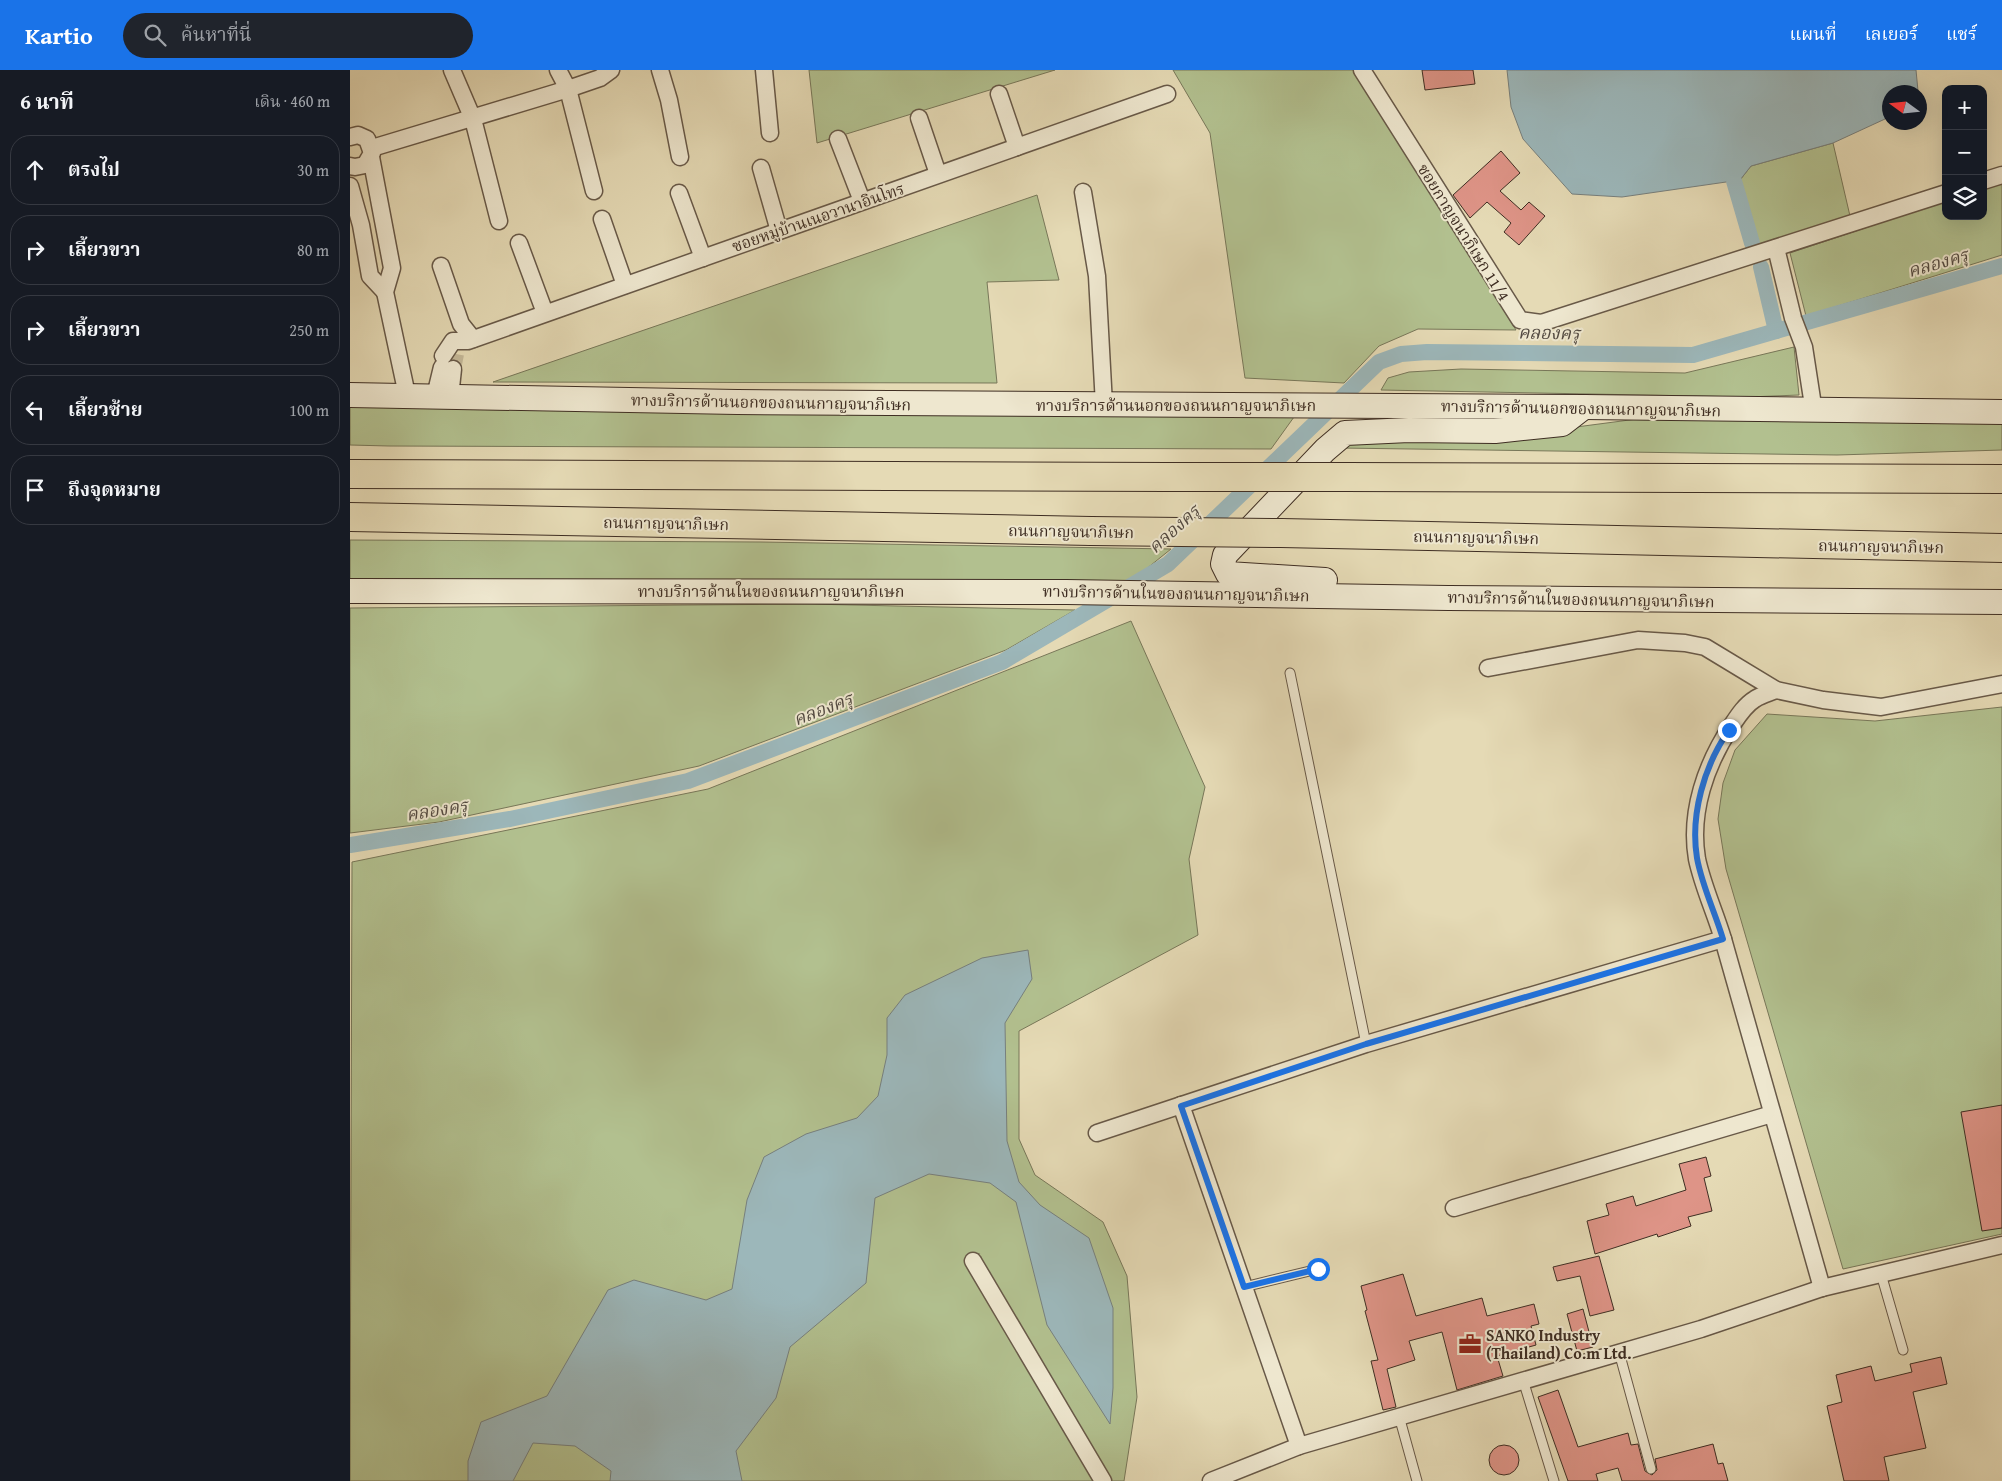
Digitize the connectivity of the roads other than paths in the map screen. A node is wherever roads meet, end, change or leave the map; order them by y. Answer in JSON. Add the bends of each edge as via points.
{"nodes":[{"id":1,"x":452,"y":70,"type":"edge"},
{"id":2,"x":558,"y":70,"type":"edge"},
{"id":3,"x":611,"y":70,"type":"edge"},
{"id":4,"x":660,"y":70,"type":"edge"},
{"id":5,"x":764,"y":70,"type":"edge"},
{"id":6,"x":1362,"y":70,"type":"edge"},
{"id":7,"x":568,"y":89,"type":"junction"},
{"id":8,"x":999,"y":94,"type":"dead end"},
{"id":9,"x":1168,"y":94,"type":"dead end"},
{"id":10,"x":919,"y":118,"type":"dead end"},
{"id":11,"x":473,"y":119,"type":"junction"},
{"id":12,"x":770,"y":133,"type":"dead end"},
{"id":13,"x":350,"y":136,"type":"edge"},
{"id":14,"x":838,"y":139,"type":"dead end"},
{"id":15,"x":1016,"y":147,"type":"junction"},
{"id":16,"x":371,"y":153,"type":"junction"},
{"id":17,"x":680,"y":157,"type":"dead end"},
{"id":18,"x":350,"y":166,"type":"edge"},
{"id":19,"x":761,"y":168,"type":"dead end"},
{"id":20,"x":938,"y":174,"type":"junction"},
{"id":21,"x":2002,"y":175,"type":"edge"},
{"id":22,"x":1987,"y":180,"type":"edge"},
{"id":23,"x":350,"y":186,"type":"edge"},
{"id":24,"x":594,"y":191,"type":"dead end"},
{"id":25,"x":1083,"y":192,"type":"dead end"},
{"id":26,"x":679,"y":193,"type":"dead end"},
{"id":27,"x":1942,"y":194,"type":"edge"},
{"id":28,"x":862,"y":201,"type":"junction"},
{"id":29,"x":602,"y":219,"type":"dead end"},
{"id":30,"x":498,"y":221,"type":"dead end"},
{"id":31,"x":779,"y":231,"type":"junction"},
{"id":32,"x":519,"y":243,"type":"dead end"},
{"id":33,"x":1776,"y":248,"type":"junction"},
{"id":34,"x":703,"y":258,"type":"junction"},
{"id":35,"x":441,"y":266,"type":"dead end"},
{"id":36,"x":625,"y":285,"type":"junction"},
{"id":37,"x":385,"y":292,"type":"junction"},
{"id":38,"x":545,"y":313,"type":"junction"},
{"id":39,"x":470,"y":340,"type":"junction"},
{"id":40,"x":350,"y":395,"type":"edge"},
{"id":41,"x":407,"y":395,"type":"junction"},
{"id":42,"x":442,"y":397,"type":"junction"},
{"id":43,"x":1104,"y":405,"type":"junction"},
{"id":44,"x":1584,"y":407,"type":"junction"},
{"id":45,"x":1814,"y":412,"type":"junction"},
{"id":46,"x":2002,"y":412,"type":"edge"},
{"id":47,"x":350,"y":474,"type":"edge"},
{"id":48,"x":2002,"y":479,"type":"edge"},
{"id":49,"x":350,"y":517,"type":"edge"},
{"id":50,"x":2002,"y":548,"type":"edge"},
{"id":51,"x":350,"y":590,"type":"edge"},
{"id":52,"x":1448,"y":598,"type":"junction"},
{"id":53,"x":2002,"y":602,"type":"edge"},
{"id":54,"x":1488,"y":668,"type":"dead end"},
{"id":55,"x":1290,"y":673,"type":"dead end"},
{"id":56,"x":2002,"y":684,"type":"edge"},
{"id":57,"x":1776,"y":690,"type":"junction"},
{"id":58,"x":1723,"y":939,"type":"junction"},
{"id":59,"x":1366,"y":1044,"type":"junction"},
{"id":60,"x":1181,"y":1106,"type":"junction"},
{"id":61,"x":1772,"y":1114,"type":"junction"},
{"id":62,"x":1097,"y":1133,"type":"dead end"},
{"id":63,"x":1454,"y":1208,"type":"dead end"},
{"id":64,"x":2002,"y":1245,"type":"edge"},
{"id":65,"x":973,"y":1261,"type":"dead end"},
{"id":66,"x":1318,"y":1269,"type":"dead end"},
{"id":67,"x":1881,"y":1274,"type":"junction"},
{"id":68,"x":1244,"y":1287,"type":"junction"},
{"id":69,"x":1822,"y":1288,"type":"junction"},
{"id":70,"x":1903,"y":1350,"type":"dead end"},
{"id":71,"x":1619,"y":1352,"type":"junction"},
{"id":72,"x":1523,"y":1380,"type":"junction"},
{"id":73,"x":1399,"y":1416,"type":"junction"},
{"id":74,"x":1299,"y":1446,"type":"junction"},
{"id":75,"x":1651,"y":1469,"type":"dead end"},
{"id":76,"x":1102,"y":1481,"type":"edge"},
{"id":77,"x":1211,"y":1481,"type":"edge"},
{"id":78,"x":1417,"y":1481,"type":"edge"},
{"id":79,"x":1554,"y":1481,"type":"edge"}],
"edges":[{"from":1,"to":11,"type":"street"},
{"from":2,"to":7,"type":"street"},
{"from":3,"to":7,"type":"street","via":[[600,78]]},
{"from":4,"to":17,"type":"street"},
{"from":5,"to":12,"type":"street"},
{"from":6,"to":33,"type":"street","name":"ซอยกาญจนาภิเษก 11/4","via":[[1520,320],[1541,323]]},
{"from":7,"to":11,"type":"street"},
{"from":7,"to":24,"type":"street"},
{"from":8,"to":15,"type":"street"},
{"from":9,"to":15,"type":"street","name":"ซอยหมู่บ้านเนอวานาอินโทร"},
{"from":10,"to":20,"type":"street"},
{"from":11,"to":16,"type":"street"},
{"from":11,"to":30,"type":"street"},
{"from":13,"to":16,"type":"street","via":[[363,137]]},
{"from":14,"to":28,"type":"street"},
{"from":15,"to":20,"type":"street","name":"ซอยหมู่บ้านเนอวานาอินโทร"},
{"from":16,"to":18,"type":"street","via":[[360,167]]},
{"from":16,"to":37,"type":"street","via":[[392,268]]},
{"from":19,"to":31,"type":"street"},
{"from":20,"to":28,"type":"street","name":"ซอยหมู่บ้านเนอวานาอินโทร"},
{"from":21,"to":22,"type":"street"},
{"from":23,"to":37,"type":"street","via":[[370,276]]},
{"from":25,"to":43,"type":"street","via":[[1097,276]]},
{"from":26,"to":34,"type":"street"},
{"from":27,"to":33,"type":"street","name":"ซอยกาญจนาภิเษก 11/4"},
{"from":28,"to":31,"type":"street","name":"ซอยหมู่บ้านเนอวานาอินโทร"},
{"from":29,"to":36,"type":"street"},
{"from":31,"to":34,"type":"street","name":"ซอยหมู่บ้านเนอวานาอินโทร"},
{"from":32,"to":38,"type":"street"},
{"from":33,"to":45,"type":"street","via":[[1793,318],[1804,347]]},
{"from":34,"to":36,"type":"street","name":"ซอยหมู่บ้านเนอวานาอินโทร"},
{"from":35,"to":39,"type":"street","via":[[461,324]]},
{"from":36,"to":38,"type":"street","name":"ซอยหมู่บ้านเนอวานาอินโทร"},
{"from":37,"to":41,"type":"street"},
{"from":38,"to":39,"type":"street","name":"ซอยหมู่บ้านเนอวานาอินโทร"},
{"from":39,"to":42,"type":"street","name":"ซอยหมู่บ้านเนอวานาอินโทร","via":[[448,361]]},
{"from":40,"to":41,"type":"main road","name":"ทางบริการด้านนอกของถนนกาญจนาภิเษก"},
{"from":41,"to":42,"type":"main road","name":"ทางบริการด้านนอกของถนนกาญจนาภิเษก"},
{"from":42,"to":43,"type":"main road","name":"ทางบริการด้านนอกของถนนกาญจนาภิเษก"},
{"from":43,"to":44,"type":"main road","name":"ทางบริการด้านนอกของถนนกาญจนาภิเษก"},
{"from":44,"to":45,"type":"main road","name":"ทางบริการด้านนอกของถนนกาญจนาภิเษก"},
{"from":44,"to":52,"type":"main road","via":[[1562,424],[1495,431],[1345,433],[1226,555],[1223,564],[1228,574],[1360,582]]},
{"from":45,"to":46,"type":"main road","name":"ทางบริการด้านนอกของถนนกาญจนาภิเษก"},
{"from":47,"to":48,"type":"highway","bridge":true},
{"from":49,"to":50,"type":"highway","name":"ถนนกาญจนาภิเษก","bridge":true},
{"from":51,"to":52,"type":"main road","name":"ทางบริการด้านในของถนนกาญจนาภิเษก","via":[[1230,593]]},
{"from":52,"to":53,"type":"main road","name":"ทางบริการด้านในของถนนกาญจนาภิเษก"},
{"from":54,"to":57,"type":"street","via":[[1638,640],[1685,643],[1705,647]]},
{"from":55,"to":59,"type":"lane"},
{"from":56,"to":57,"type":"street","via":[[1881,707]]},
{"from":57,"to":58,"type":"street","via":[[1754,700],[1740,713],[1723,738],[1697,806],[1697,859]]},
{"from":58,"to":59,"type":"street"},
{"from":58,"to":61,"type":"street"},
{"from":59,"to":60,"type":"street"},
{"from":60,"to":62,"type":"street"},
{"from":60,"to":68,"type":"street"},
{"from":61,"to":63,"type":"street"},
{"from":61,"to":69,"type":"street"},
{"from":64,"to":67,"type":"street"},
{"from":65,"to":76,"type":"street"},
{"from":66,"to":68,"type":"lane"},
{"from":67,"to":69,"type":"street"},
{"from":67,"to":70,"type":"lane"},
{"from":68,"to":74,"type":"street"},
{"from":69,"to":71,"type":"street","via":[[1701,1329]]},
{"from":71,"to":72,"type":"street"},
{"from":71,"to":75,"type":"lane"},
{"from":72,"to":73,"type":"street"},
{"from":72,"to":79,"type":"lane"},
{"from":73,"to":74,"type":"street"},
{"from":73,"to":78,"type":"lane"},
{"from":74,"to":77,"type":"street"}]}
